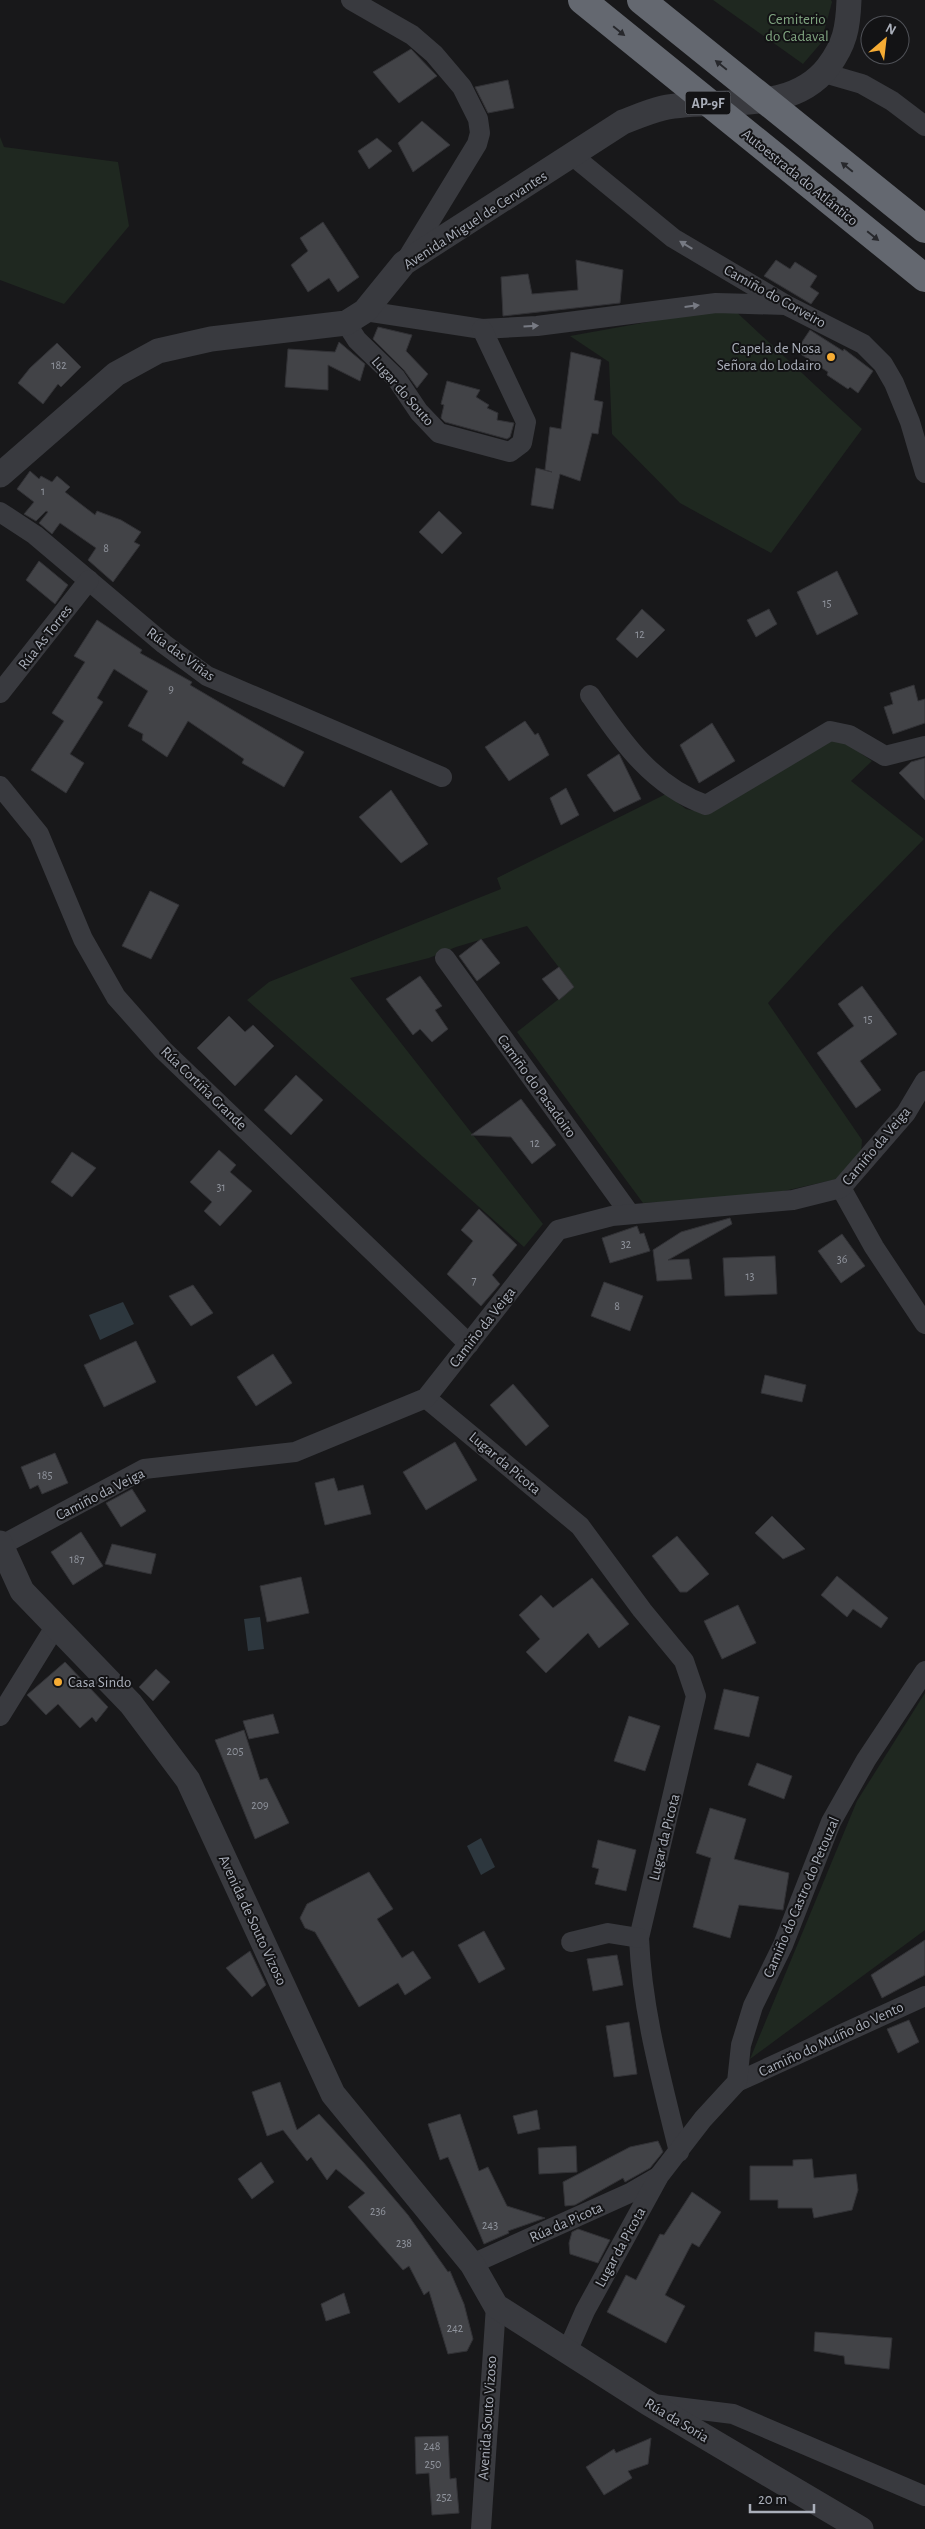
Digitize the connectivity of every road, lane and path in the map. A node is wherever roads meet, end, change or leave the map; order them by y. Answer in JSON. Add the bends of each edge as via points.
{"nodes":[{"id":1,"x":351,"y":0,"type":"edge"},
{"id":2,"x":582,"y":0,"type":"edge"},
{"id":3,"x":641,"y":0,"type":"edge"},
{"id":4,"x":848,"y":0,"type":"edge"},
{"id":5,"x":824,"y":73,"type":"junction"},
{"id":6,"x":925,"y":126,"type":"edge"},
{"id":7,"x":573,"y":156,"type":"junction"},
{"id":8,"x":924,"y":228,"type":"edge"},
{"id":9,"x":404,"y":263,"type":"junction"},
{"id":10,"x":925,"y":278,"type":"edge"},
{"id":11,"x":788,"y":306,"type":"junction"},
{"id":12,"x":355,"y":317,"type":"junction"},
{"id":13,"x":482,"y":329,"type":"junction"},
{"id":14,"x":925,"y":473,"type":"edge"},
{"id":15,"x":0,"y":475,"type":"edge"},
{"id":16,"x":0,"y":512,"type":"edge"},
{"id":17,"x":89,"y":580,"type":"junction"},
{"id":18,"x":0,"y":693,"type":"edge"},
{"id":19,"x":590,"y":695,"type":"dead end"},
{"id":20,"x":925,"y":746,"type":"edge"},
{"id":21,"x":442,"y":777,"type":"dead end"},
{"id":22,"x":0,"y":786,"type":"edge"},
{"id":23,"x":445,"y":958,"type":"dead end"},
{"id":24,"x":925,"y":1081,"type":"edge"},
{"id":25,"x":841,"y":1188,"type":"junction"},
{"id":26,"x":630,"y":1214,"type":"junction"},
{"id":27,"x":925,"y":1324,"type":"edge"},
{"id":28,"x":469,"y":1344,"type":"junction"},
{"id":29,"x":426,"y":1398,"type":"junction"},
{"id":30,"x":0,"y":1545,"type":"edge"},
{"id":31,"x":55,"y":1627,"type":"junction"},
{"id":32,"x":925,"y":1671,"type":"edge"},
{"id":33,"x":0,"y":1716,"type":"edge"},
{"id":34,"x":639,"y":1938,"type":"junction"},
{"id":35,"x":571,"y":1942,"type":"dead end"},
{"id":36,"x":925,"y":1996,"type":"edge"},
{"id":37,"x":737,"y":2082,"type":"junction"},
{"id":38,"x":680,"y":2152,"type":"junction"},
{"id":39,"x":659,"y":2176,"type":"junction"},
{"id":40,"x":472,"y":2264,"type":"junction"},
{"id":41,"x":496,"y":2306,"type":"junction"},
{"id":42,"x":567,"y":2352,"type":"junction"},
{"id":43,"x":648,"y":2403,"type":"junction"},
{"id":44,"x":925,"y":2496,"type":"edge"},
{"id":45,"x":480,"y":2529,"type":"edge"},
{"id":46,"x":861,"y":2529,"type":"edge"}],
"edges":[{"from":1,"to":9,"type":"street","via":[[425,44],[462,87],[478,119],[480,132],[477,144]]},
{"from":2,"to":10,"type":"highway","name":"Autoestrada do Atlántico","number":"AP-9F","one_way":true},
{"from":8,"to":3,"type":"highway","number":"AP-9F","one_way":true},
{"from":4,"to":5,"type":"street","name":"Avenida Miguel de Cervantes","via":[[848,28],[838,54]]},
{"from":5,"to":6,"type":"street","via":[[862,84]]},
{"from":5,"to":7,"type":"street","name":"Avenida Miguel de Cervantes","via":[[803,90],[783,98],[663,108],[623,122]]},
{"from":7,"to":9,"type":"street","name":"Avenida Miguel de Cervantes"},
{"from":11,"to":7,"type":"street","name":"Camiño do Corveiro","one_way":true,"via":[[673,238]]},
{"from":9,"to":12,"type":"street","name":"Avenida Miguel de Cervantes"},
{"from":13,"to":11,"type":"street","one_way":true,"via":[[537,326],[716,304]]},
{"from":11,"to":14,"type":"street","name":"Camiño do Corveiro","via":[[862,344],[882,364],[894,383],[910,422]]},
{"from":12,"to":13,"type":"street"},
{"from":12,"to":13,"type":"street","name":"Lugar do Souto","via":[[357,340],[396,378],[419,412],[439,433],[510,452],[522,443],[526,422]]},
{"from":12,"to":15,"type":"street","via":[[211,339],[158,351],[116,374]]},
{"from":16,"to":17,"type":"street","name":"Rúa das Viñas","via":[[36,535]]},
{"from":17,"to":18,"type":"street","name":"Rúa As Torres"},
{"from":17,"to":21,"type":"street","name":"Rúa das Viñas","via":[[207,676]]},
{"from":19,"to":20,"type":"street","via":[[623,743],[657,778],[687,798],[706,805],[830,731],[849,735],[885,756]]},
{"from":22,"to":28,"type":"street","name":"Rúa Cortiña Grande","via":[[39,834],[83,939],[116,997],[163,1050]]},
{"from":23,"to":26,"type":"street","name":"Camiño do Pasadoiro"},
{"from":24,"to":25,"type":"street","name":"Camiño da Veiga","via":[[906,1113]]},
{"from":25,"to":26,"type":"street","name":"Camiño da Veiga","via":[[793,1200]]},
{"from":25,"to":27,"type":"street","via":[[874,1247]]},
{"from":26,"to":28,"type":"street","name":"Camiño da Veiga","via":[[558,1230]]},
{"from":28,"to":29,"type":"street","name":"Camiño da Veiga"},
{"from":29,"to":30,"type":"street","name":"Camiño da Veiga","via":[[295,1452],[144,1469]]},
{"from":29,"to":34,"type":"street","name":"Lugar da Picota","via":[[580,1526],[684,1661],[696,1696]]},
{"from":30,"to":31,"type":"street","name":"Avenida de Souto Vizoso","via":[[22,1591]]},
{"from":31,"to":33,"type":"street"},
{"from":31,"to":40,"type":"street","name":"Avenida de Souto Vizoso","via":[[131,1704],[188,1780],[333,2094]]},
{"from":32,"to":37,"type":"street","name":"Camiño do Castro do Petouzal","via":[[866,1760],[831,1822],[783,1946],[753,2006],[741,2045]]},
{"from":34,"to":35,"type":"street","via":[[608,1933]]},
{"from":34,"to":38,"type":"street","name":"Lugar da Picota","via":[[642,1987]]},
{"from":36,"to":37,"type":"street","name":"Camiño do Muíño do Vento"},
{"from":37,"to":38,"type":"street","via":[[703,2119]]},
{"from":38,"to":39,"type":"street","name":"Lugar da Picota"},
{"from":39,"to":40,"type":"street","name":"Rúa da Picota","via":[[632,2192]]},
{"from":39,"to":42,"type":"street","name":"Lugar da Picota","via":[[585,2311]]},
{"from":40,"to":41,"type":"street","name":"Avenida de Souto Vizoso"},
{"from":41,"to":42,"type":"street","name":"Rúa da Soria"},
{"from":41,"to":45,"type":"street","name":"Avenida Souto Vizoso"},
{"from":42,"to":43,"type":"street","name":"Rúa da Soria"},
{"from":43,"to":44,"type":"street","via":[[732,2414]]},
{"from":43,"to":46,"type":"street","name":"Rúa da Soria"}]}
